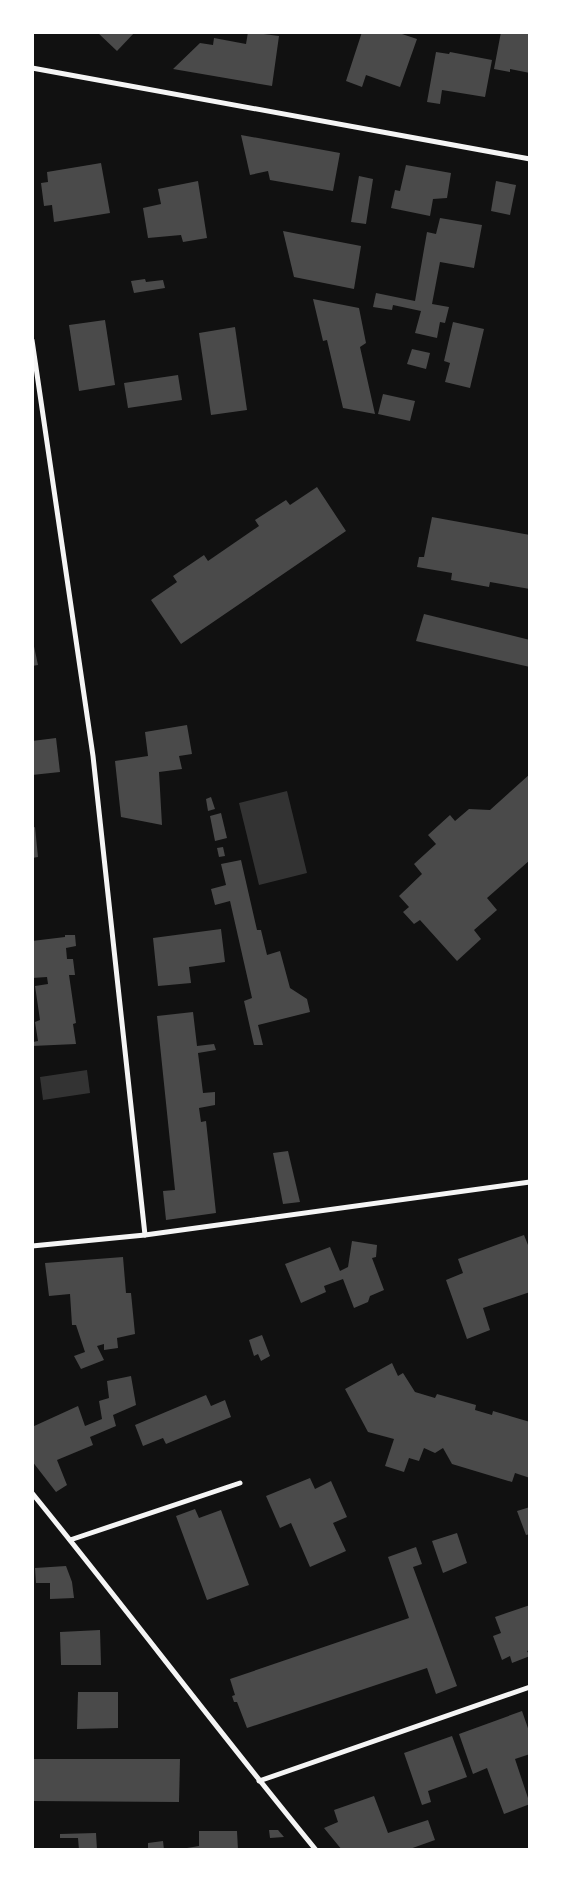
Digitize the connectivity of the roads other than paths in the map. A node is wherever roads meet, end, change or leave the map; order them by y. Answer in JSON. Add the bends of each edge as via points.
{"nodes":[{"id":1,"x":32,"y":68,"type":"edge"},
{"id":2,"x":530,"y":159,"type":"edge"},
{"id":3,"x":32,"y":340,"type":"edge"},
{"id":4,"x":530,"y":1182,"type":"edge"},
{"id":5,"x":145,"y":1235,"type":"junction"},
{"id":6,"x":32,"y":1246,"type":"edge"},
{"id":7,"x":240,"y":1483,"type":"dead end"},
{"id":8,"x":32,"y":1493,"type":"edge"},
{"id":9,"x":70,"y":1540,"type":"junction"},
{"id":10,"x":530,"y":1687,"type":"edge"},
{"id":11,"x":259,"y":1781,"type":"junction"},
{"id":12,"x":316,"y":1850,"type":"edge"}],
"edges":[{"from":1,"to":2,"type":"street"},
{"from":3,"to":5,"type":"street","via":[[93,756]]},
{"from":4,"to":5,"type":"street"},
{"from":5,"to":6,"type":"street"},
{"from":7,"to":9,"type":"street"},
{"from":8,"to":9,"type":"street"},
{"from":9,"to":11,"type":"street"},
{"from":10,"to":11,"type":"street"},
{"from":11,"to":12,"type":"street"}]}
